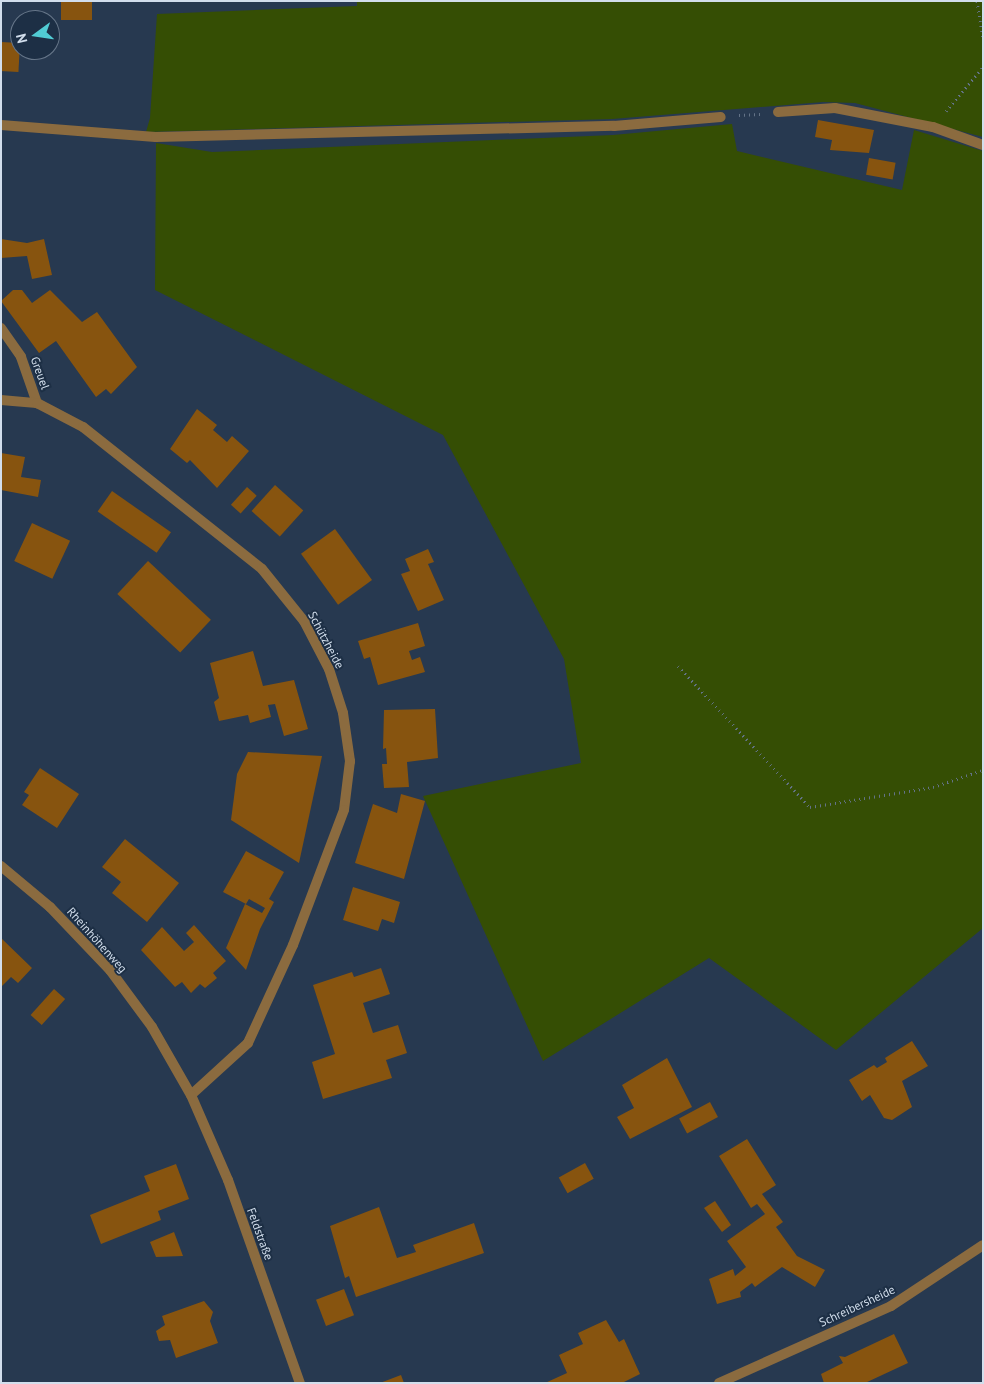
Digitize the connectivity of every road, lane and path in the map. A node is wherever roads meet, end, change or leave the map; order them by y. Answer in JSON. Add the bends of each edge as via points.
{"nodes":[{"id":1,"x":977,"y":1,"type":"edge"},
{"id":2,"x":983,"y":38,"type":"edge"},
{"id":3,"x":983,"y":67,"type":"edge"},
{"id":4,"x":778,"y":112,"type":"joint"},
{"id":5,"x":721,"y":117,"type":"joint"},
{"id":6,"x":1,"y":125,"type":"edge"},
{"id":7,"x":933,"y":127,"type":"junction"},
{"id":8,"x":983,"y":145,"type":"edge"},
{"id":9,"x":1,"y":328,"type":"edge"},
{"id":10,"x":1,"y":400,"type":"edge"},
{"id":11,"x":37,"y":403,"type":"junction"},
{"id":12,"x":678,"y":666,"type":"dead end"},
{"id":13,"x":983,"y":770,"type":"edge"},
{"id":14,"x":1,"y":866,"type":"edge"},
{"id":15,"x":191,"y":1095,"type":"junction"},
{"id":16,"x":983,"y":1245,"type":"edge"},
{"id":17,"x":736,"y":1379,"type":"edge"},
{"id":18,"x":300,"y":1383,"type":"edge"},
{"id":19,"x":719,"y":1383,"type":"edge"}],
"edges":[{"from":1,"to":2,"type":"path"},
{"from":3,"to":7,"type":"path"},
{"from":4,"to":5,"type":"path"},
{"from":4,"to":7,"type":"street","via":[[835,108]]},
{"from":5,"to":6,"type":"street","via":[[614,126],[156,137]]},
{"from":7,"to":8,"type":"street"},
{"from":9,"to":11,"type":"street","name":"Greuel","via":[[21,357]]},
{"from":10,"to":11,"type":"street","name":"Schützheide"},
{"from":11,"to":15,"type":"street","name":"Schützheide","via":[[83,427],[262,569],[304,621],[329,670],[343,714],[350,761],[344,810],[293,945],[248,1043]]},
{"from":12,"to":13,"type":"path","via":[[810,807],[933,787]]},
{"from":14,"to":15,"type":"street","name":"Rheinhöhenweg","via":[[50,908],[110,970],[152,1027]]},
{"from":15,"to":18,"type":"street","name":"Feldstraße","via":[[228,1180]]},
{"from":16,"to":17,"type":"street","name":"Schreibersheide","via":[[891,1306]]},
{"from":17,"to":19,"type":"street","name":"Schreibersheide"}]}
